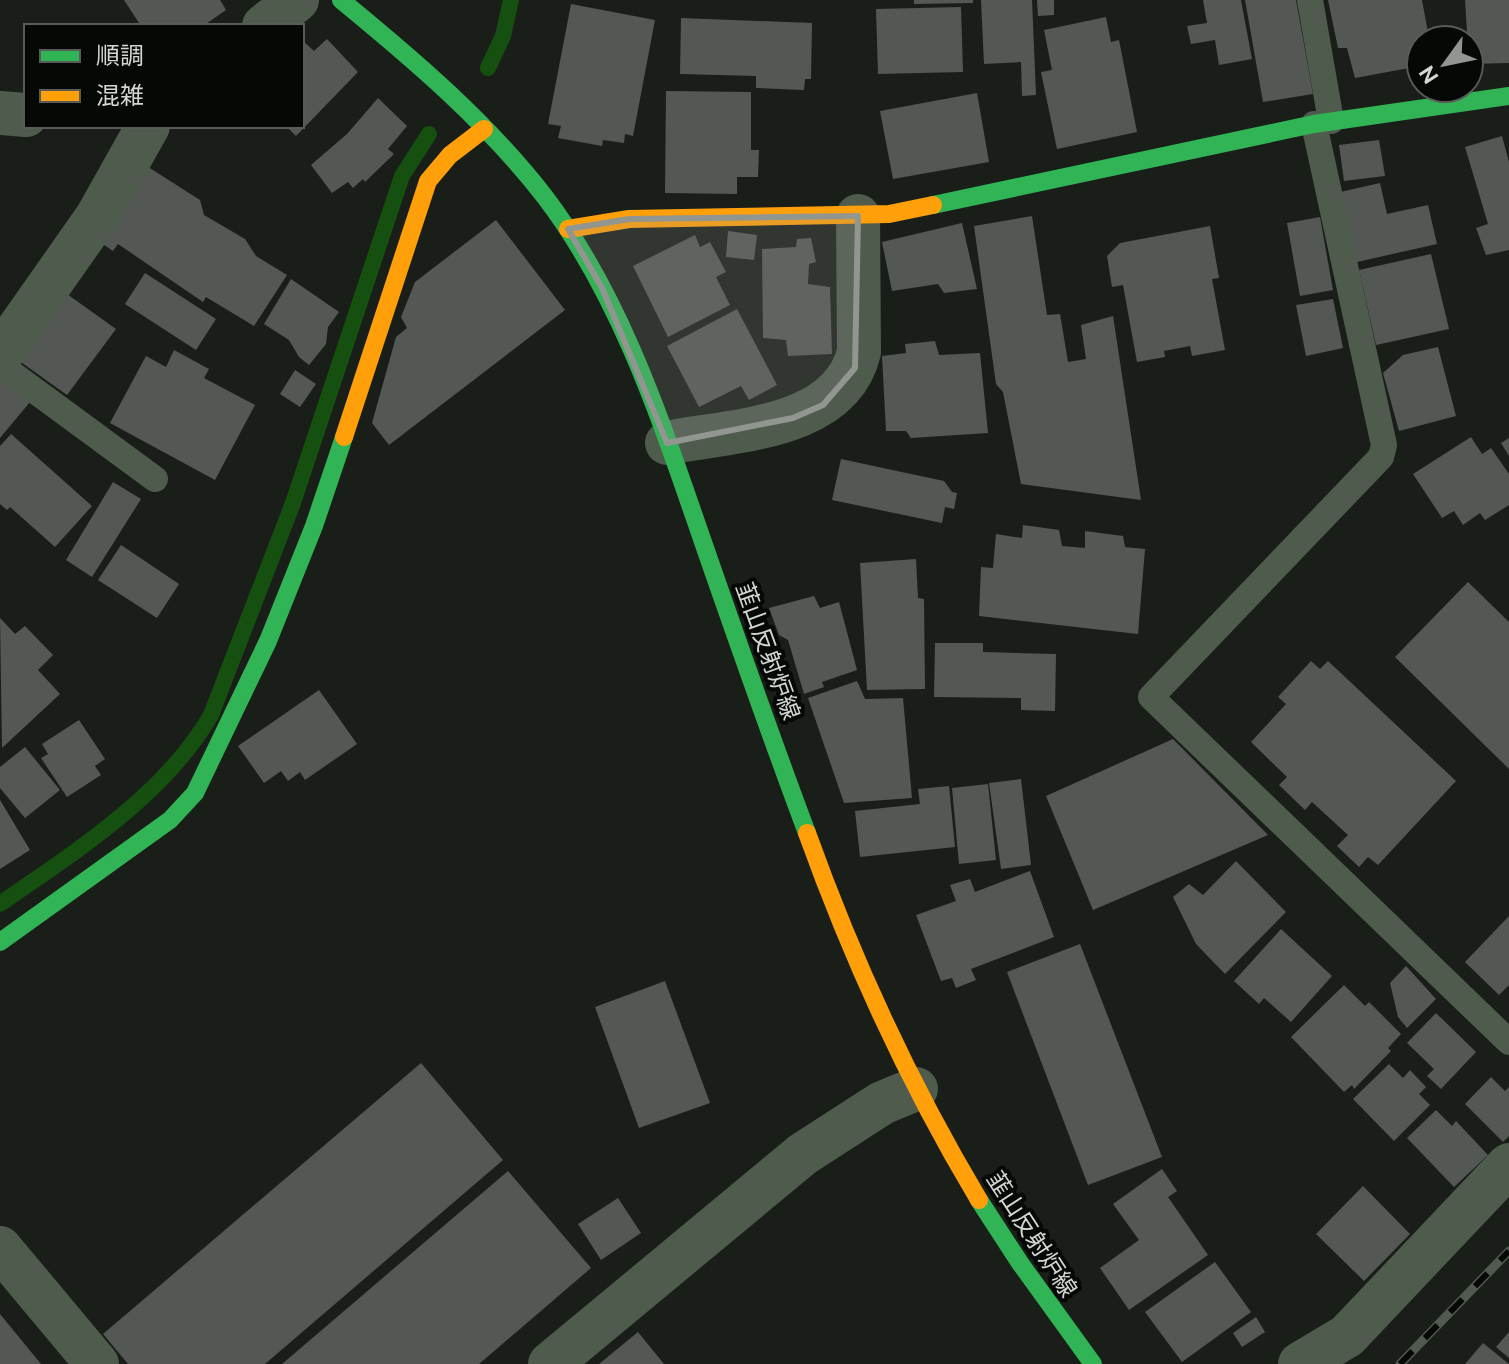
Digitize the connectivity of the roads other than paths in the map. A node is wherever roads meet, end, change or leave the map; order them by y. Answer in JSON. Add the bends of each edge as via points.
{"nodes":[{"id":1,"x":297,"y":0,"type":"edge"},
{"id":2,"x":341,"y":0,"type":"edge"},
{"id":3,"x":1310,"y":0,"type":"edge"},
{"id":4,"x":267,"y":24,"type":"edge"},
{"id":5,"x":1509,"y":96,"type":"edge"},
{"id":6,"x":0,"y":113,"type":"edge"},
{"id":7,"x":24,"y":115,"type":"edge"},
{"id":8,"x":1322,"y":122,"type":"junction"},
{"id":9,"x":147,"y":128,"type":"edge"},
{"id":10,"x":484,"y":129,"type":"junction"},
{"id":11,"x":858,"y":216,"type":"junction"},
{"id":12,"x":568,"y":229,"type":"junction"},
{"id":13,"x":0,"y":355,"type":"edge"},
{"id":14,"x":0,"y":365,"type":"edge"},
{"id":15,"x":667,"y":443,"type":"junction"},
{"id":16,"x":155,"y":479,"type":"dead end"},
{"id":17,"x":0,"y":942,"type":"edge"},
{"id":18,"x":1509,"y":1042,"type":"edge"},
{"id":19,"x":916,"y":1089,"type":"junction"},
{"id":20,"x":1509,"y":1165,"type":"edge"},
{"id":21,"x":0,"y":1248,"type":"edge"},
{"id":22,"x":97,"y":1364,"type":"edge"},
{"id":23,"x":550,"y":1364,"type":"edge"},
{"id":24,"x":1093,"y":1364,"type":"edge"},
{"id":25,"x":1300,"y":1364,"type":"edge"}],
"edges":[{"from":1,"to":4,"type":"street"},
{"from":2,"to":10,"type":"street","name":"韮山反射炉線","via":[[436,79]]},
{"from":3,"to":8,"type":"lane"},
{"from":5,"to":8,"type":"street"},
{"from":6,"to":7,"type":"street"},
{"from":8,"to":11,"type":"street","via":[[889,214]]},
{"from":8,"to":18,"type":"lane","via":[[1384,445],[1381,457],[1151,697]]},
{"from":9,"to":13,"type":"street","via":[[89,228]]},
{"from":10,"to":12,"type":"street","name":"韮山反射炉線"},
{"from":10,"to":17,"type":"street","via":[[450,155],[428,181],[314,526],[268,641],[201,784],[170,820]]},
{"from":11,"to":12,"type":"street","via":[[629,219]]},
{"from":11,"to":15,"type":"street","via":[[859,352],[842,389],[823,405],[793,418]]},
{"from":12,"to":15,"type":"street","name":"韮山反射炉線","via":[[602,288]]},
{"from":14,"to":16,"type":"lane"},
{"from":15,"to":19,"type":"street","name":"韮山反射炉線","via":[[845,933]]},
{"from":19,"to":23,"type":"street","via":[[882,1103],[803,1154]]},
{"from":19,"to":24,"type":"street","name":"韮山反射炉線","via":[[996,1230]]},
{"from":20,"to":25,"type":"street","via":[[1347,1336]]},
{"from":21,"to":22,"type":"street"}]}
